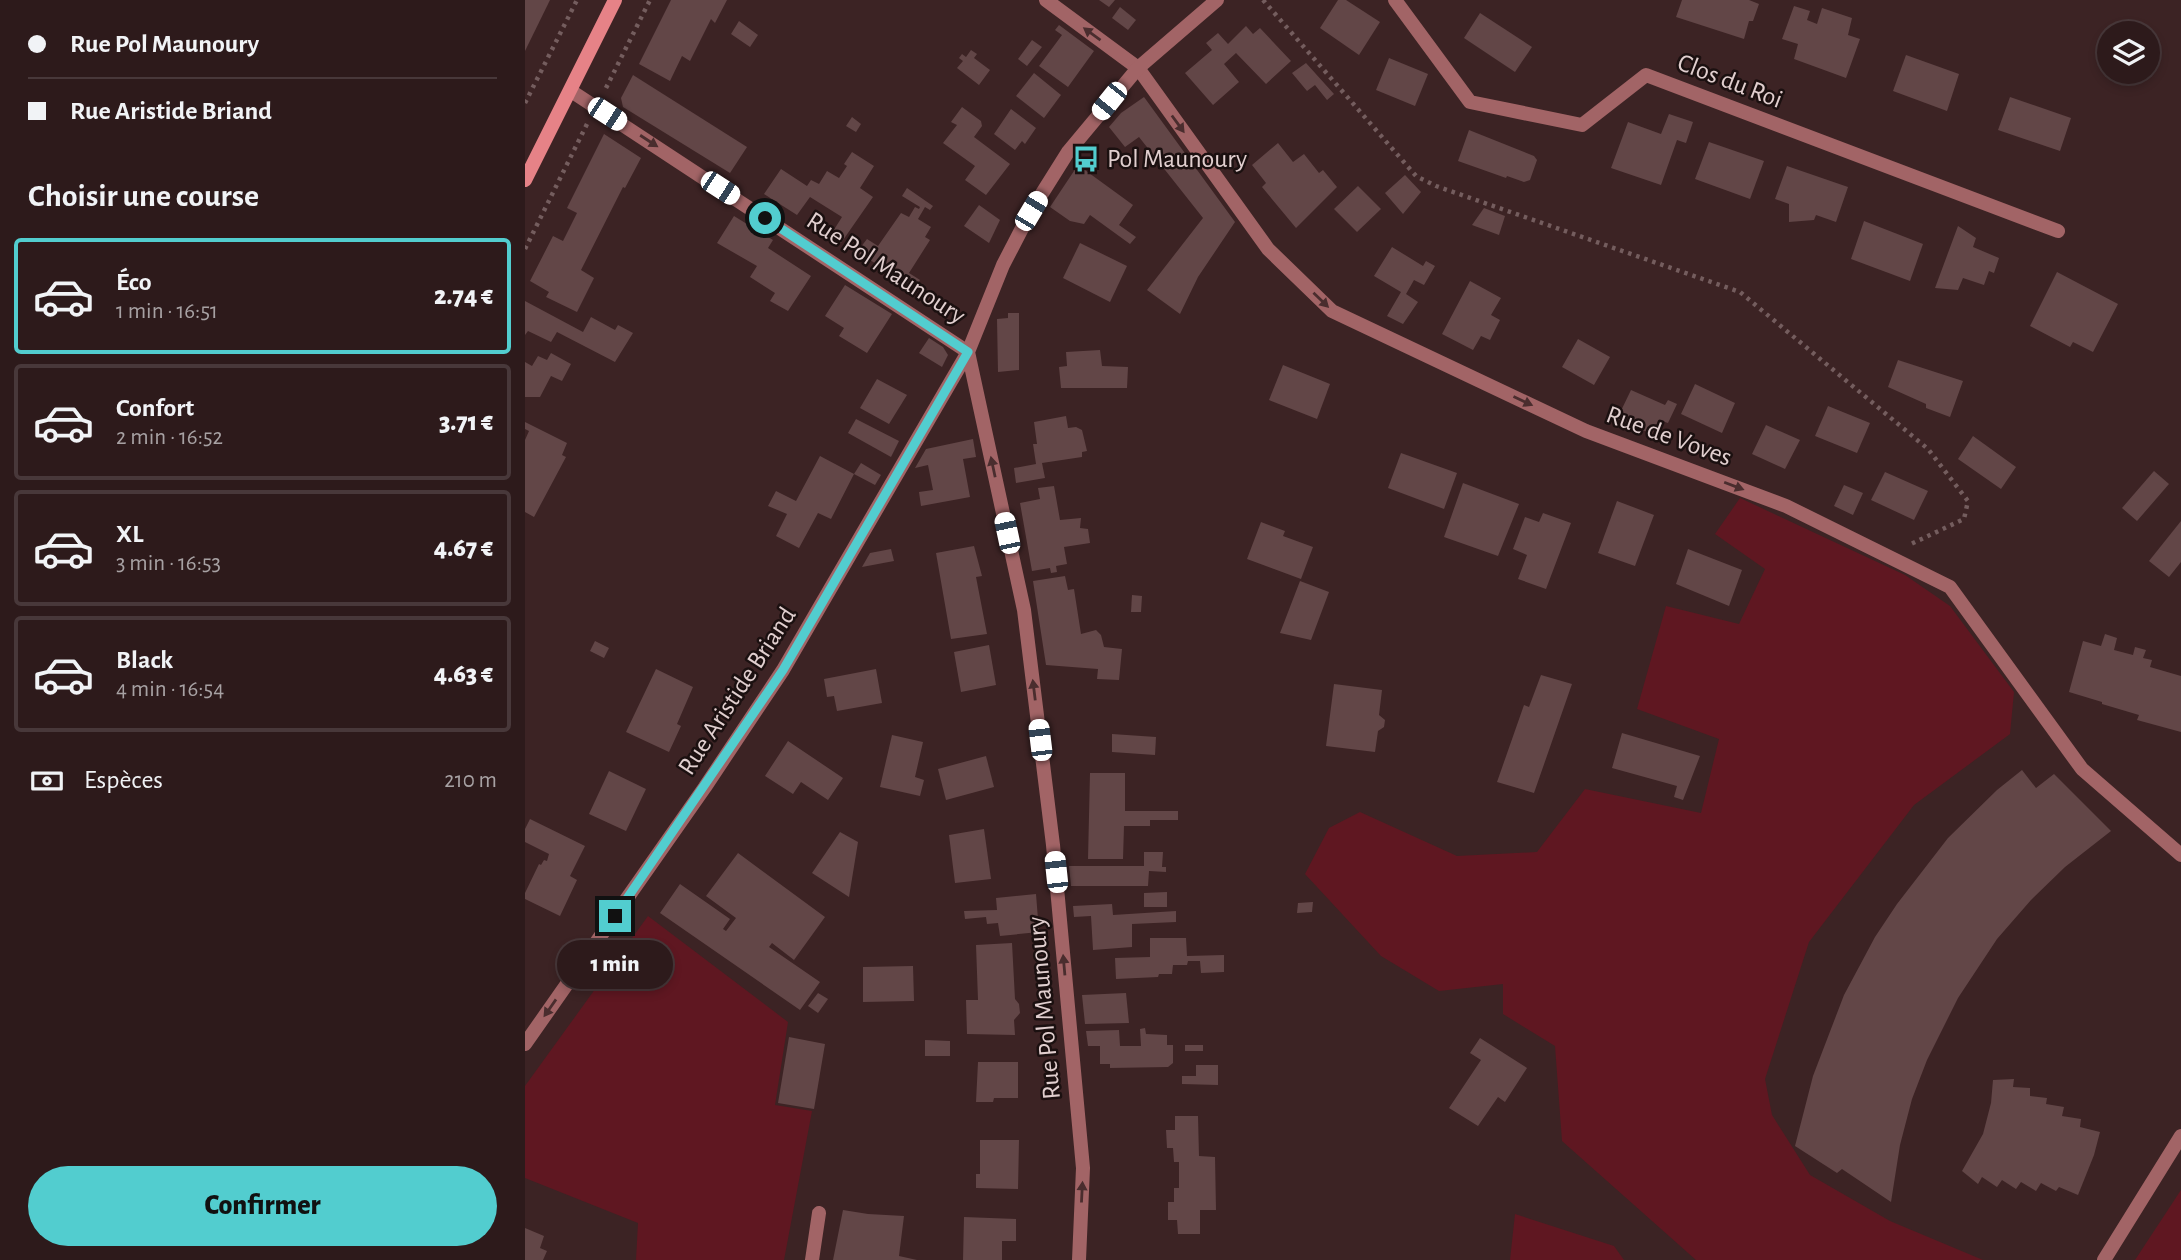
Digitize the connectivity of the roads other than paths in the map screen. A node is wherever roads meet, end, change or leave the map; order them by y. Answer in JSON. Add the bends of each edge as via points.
{"nodes":[{"id":1,"x":615,"y":0,"type":"edge"},
{"id":2,"x":1046,"y":0,"type":"edge"},
{"id":3,"x":1217,"y":0,"type":"edge"},
{"id":4,"x":1395,"y":0,"type":"edge"},
{"id":5,"x":1138,"y":68,"type":"junction"},
{"id":6,"x":571,"y":91,"type":"junction"},
{"id":7,"x":525,"y":180,"type":"edge"},
{"id":8,"x":2058,"y":231,"type":"dead end"},
{"id":9,"x":968,"y":352,"type":"junction"},
{"id":10,"x":2181,"y":855,"type":"edge"},
{"id":11,"x":525,"y":1044,"type":"edge"},
{"id":12,"x":2181,"y":1136,"type":"edge"},
{"id":13,"x":819,"y":1213,"type":"dead end"},
{"id":14,"x":812,"y":1260,"type":"edge"},
{"id":15,"x":1079,"y":1260,"type":"edge"},
{"id":16,"x":2104,"y":1260,"type":"edge"}],
"edges":[{"from":1,"to":6,"type":"main road"},
{"from":5,"to":2,"type":"street","name":"Rue de Voves","one_way":true},
{"from":3,"to":5,"type":"street","name":"Rue Aristide Briand"},
{"from":4,"to":8,"type":"street","name":"Clos du Roi","via":[[1470,102],[1582,125],[1646,75]]},
{"from":5,"to":9,"type":"street","name":"Rue Aristide Briand","via":[[1067,152],[1031,211],[1003,265]]},
{"from":5,"to":10,"type":"street","name":"Rue de Voves","one_way":true,"via":[[1268,249],[1332,311],[1586,431],[1786,506],[1950,587],[2082,769]]},
{"from":6,"to":7,"type":"main road"},
{"from":6,"to":9,"type":"street","name":"Rue Pol Maunoury","one_way":true},
{"from":9,"to":11,"type":"street","name":"Rue Aristide Briand","one_way":true,"via":[[783,670]]},
{"from":15,"to":9,"type":"street","name":"Rue Pol Maunoury","one_way":true,"via":[[1083,1168],[1050,817],[1024,610]]},
{"from":12,"to":16,"type":"street"},
{"from":13,"to":14,"type":"street"}]}
